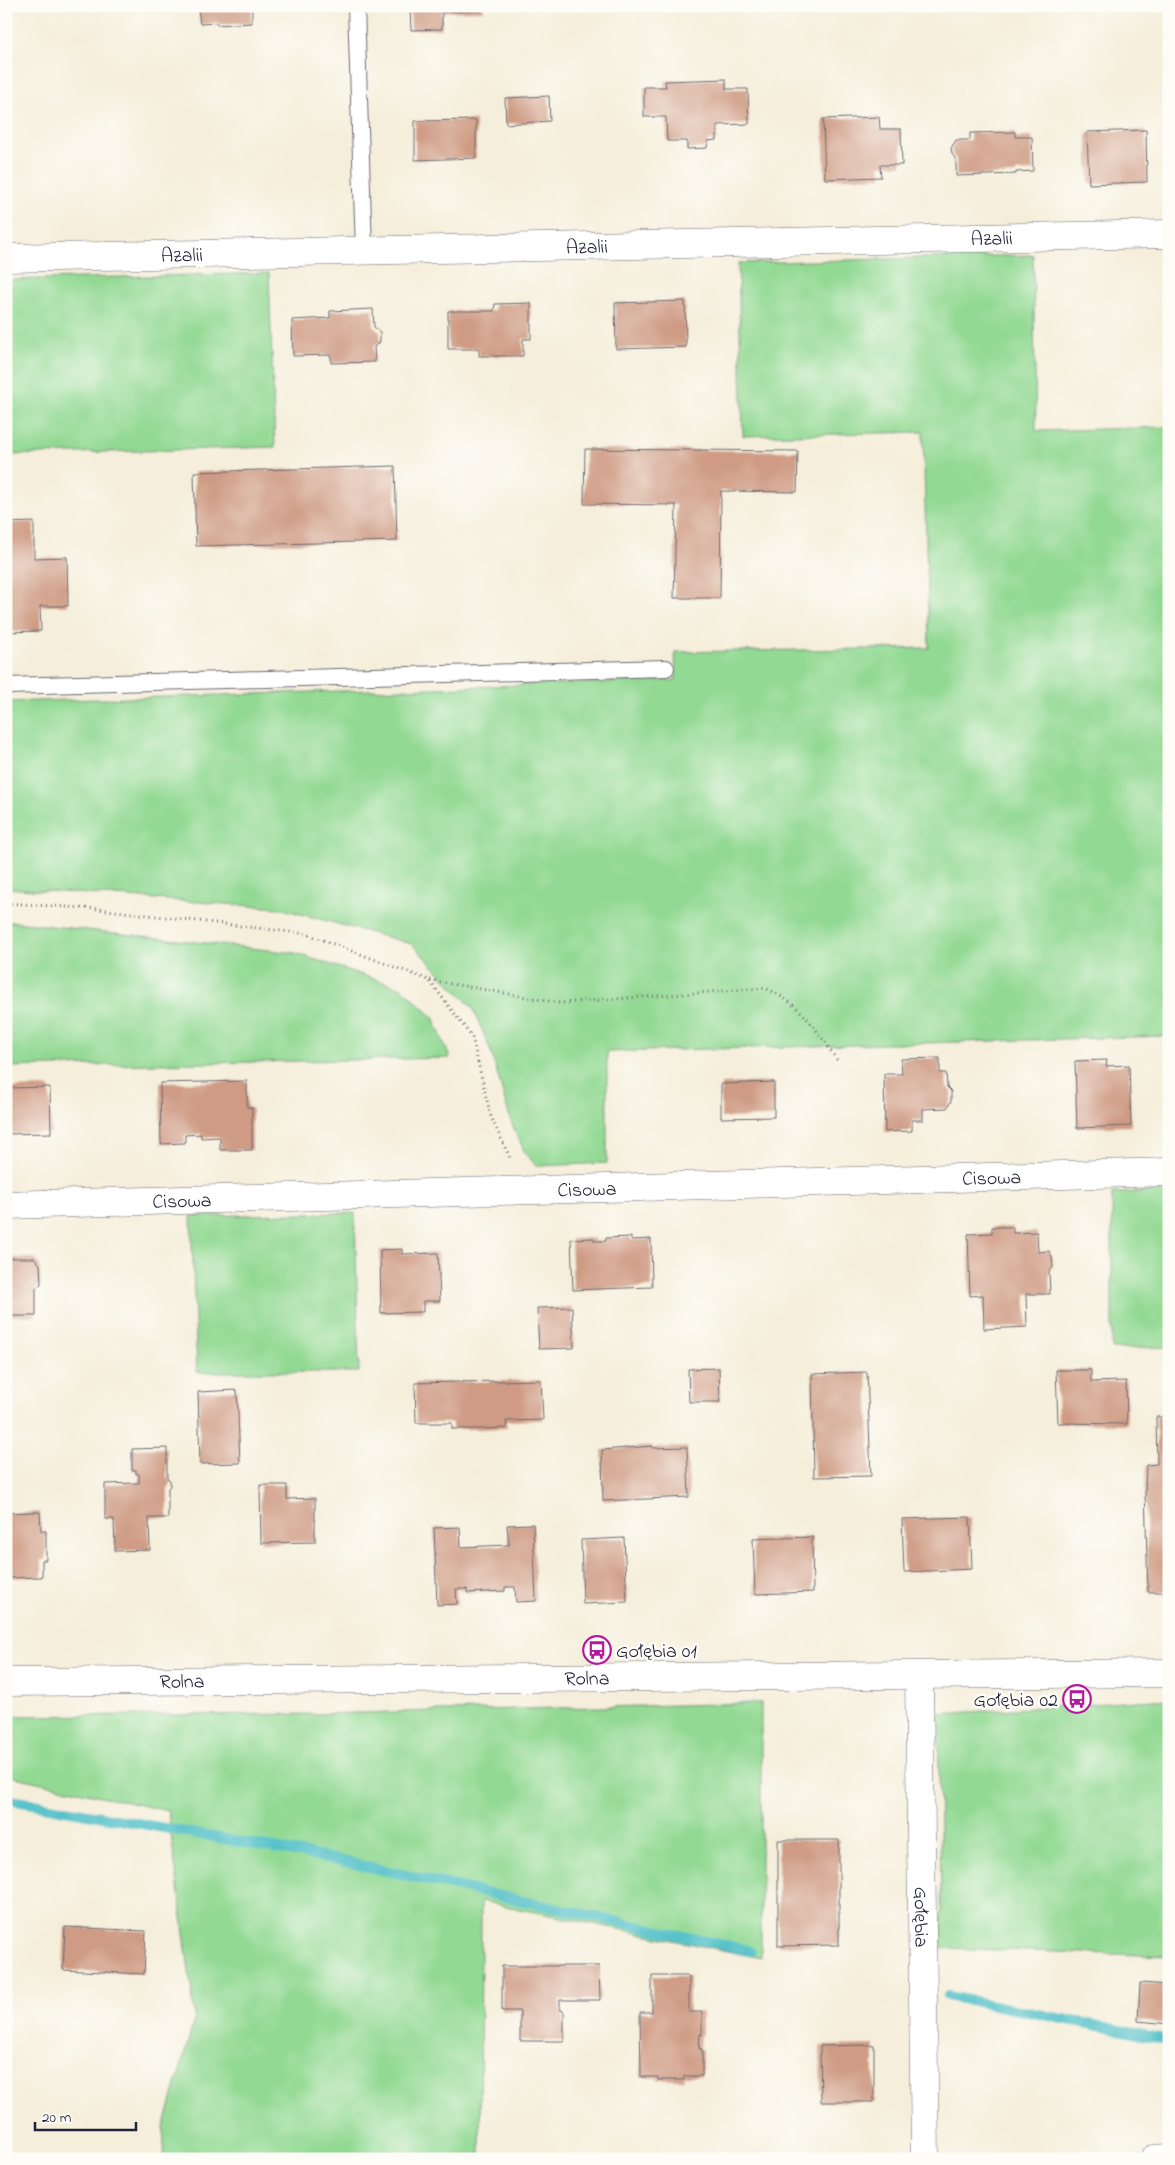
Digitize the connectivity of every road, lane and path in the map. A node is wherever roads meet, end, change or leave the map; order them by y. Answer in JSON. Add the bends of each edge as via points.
{"nodes":[{"id":1,"x":356,"y":6,"type":"edge"},
{"id":2,"x":1169,"y":234,"type":"edge"},
{"id":3,"x":364,"y":251,"type":"junction"},
{"id":4,"x":6,"y":258,"type":"edge"},
{"id":5,"x":666,"y":668,"type":"dead end"},
{"id":6,"x":6,"y":686,"type":"edge"},
{"id":7,"x":6,"y":903,"type":"edge"},
{"id":8,"x":429,"y":980,"type":"junction"},
{"id":9,"x":837,"y":1060,"type":"dead end"},
{"id":10,"x":1169,"y":1172,"type":"edge"},
{"id":11,"x":530,"y":1190,"type":"junction"},
{"id":12,"x":6,"y":1205,"type":"edge"},
{"id":13,"x":1169,"y":1673,"type":"edge"},
{"id":14,"x":919,"y":1676,"type":"junction"},
{"id":15,"x":6,"y":1682,"type":"edge"},
{"id":16,"x":1169,"y":2158,"type":"edge"},
{"id":17,"x":925,"y":2159,"type":"edge"},
{"id":18,"x":1154,"y":2159,"type":"edge"}],
"edges":[{"from":1,"to":3,"type":"lane"},
{"from":2,"to":3,"type":"street","name":"Azalii"},
{"from":3,"to":4,"type":"street","name":"Azalii"},
{"from":5,"to":6,"type":"lane"},
{"from":7,"to":8,"type":"path","via":[[98,909],[307,934]]},
{"from":8,"to":9,"type":"path","via":[[560,1003],[765,988],[786,997],[808,1018]]},
{"from":8,"to":11,"type":"path","via":[[472,1037],[491,1117],[506,1152]]},
{"from":10,"to":11,"type":"street","name":"Cisowa"},
{"from":11,"to":12,"type":"street","name":"Cisowa"},
{"from":13,"to":14,"type":"street","name":"Rolna"},
{"from":14,"to":15,"type":"street","name":"Rolna"},
{"from":14,"to":17,"type":"street","name":"Gołębia"},
{"from":16,"to":18,"type":"street"}]}
